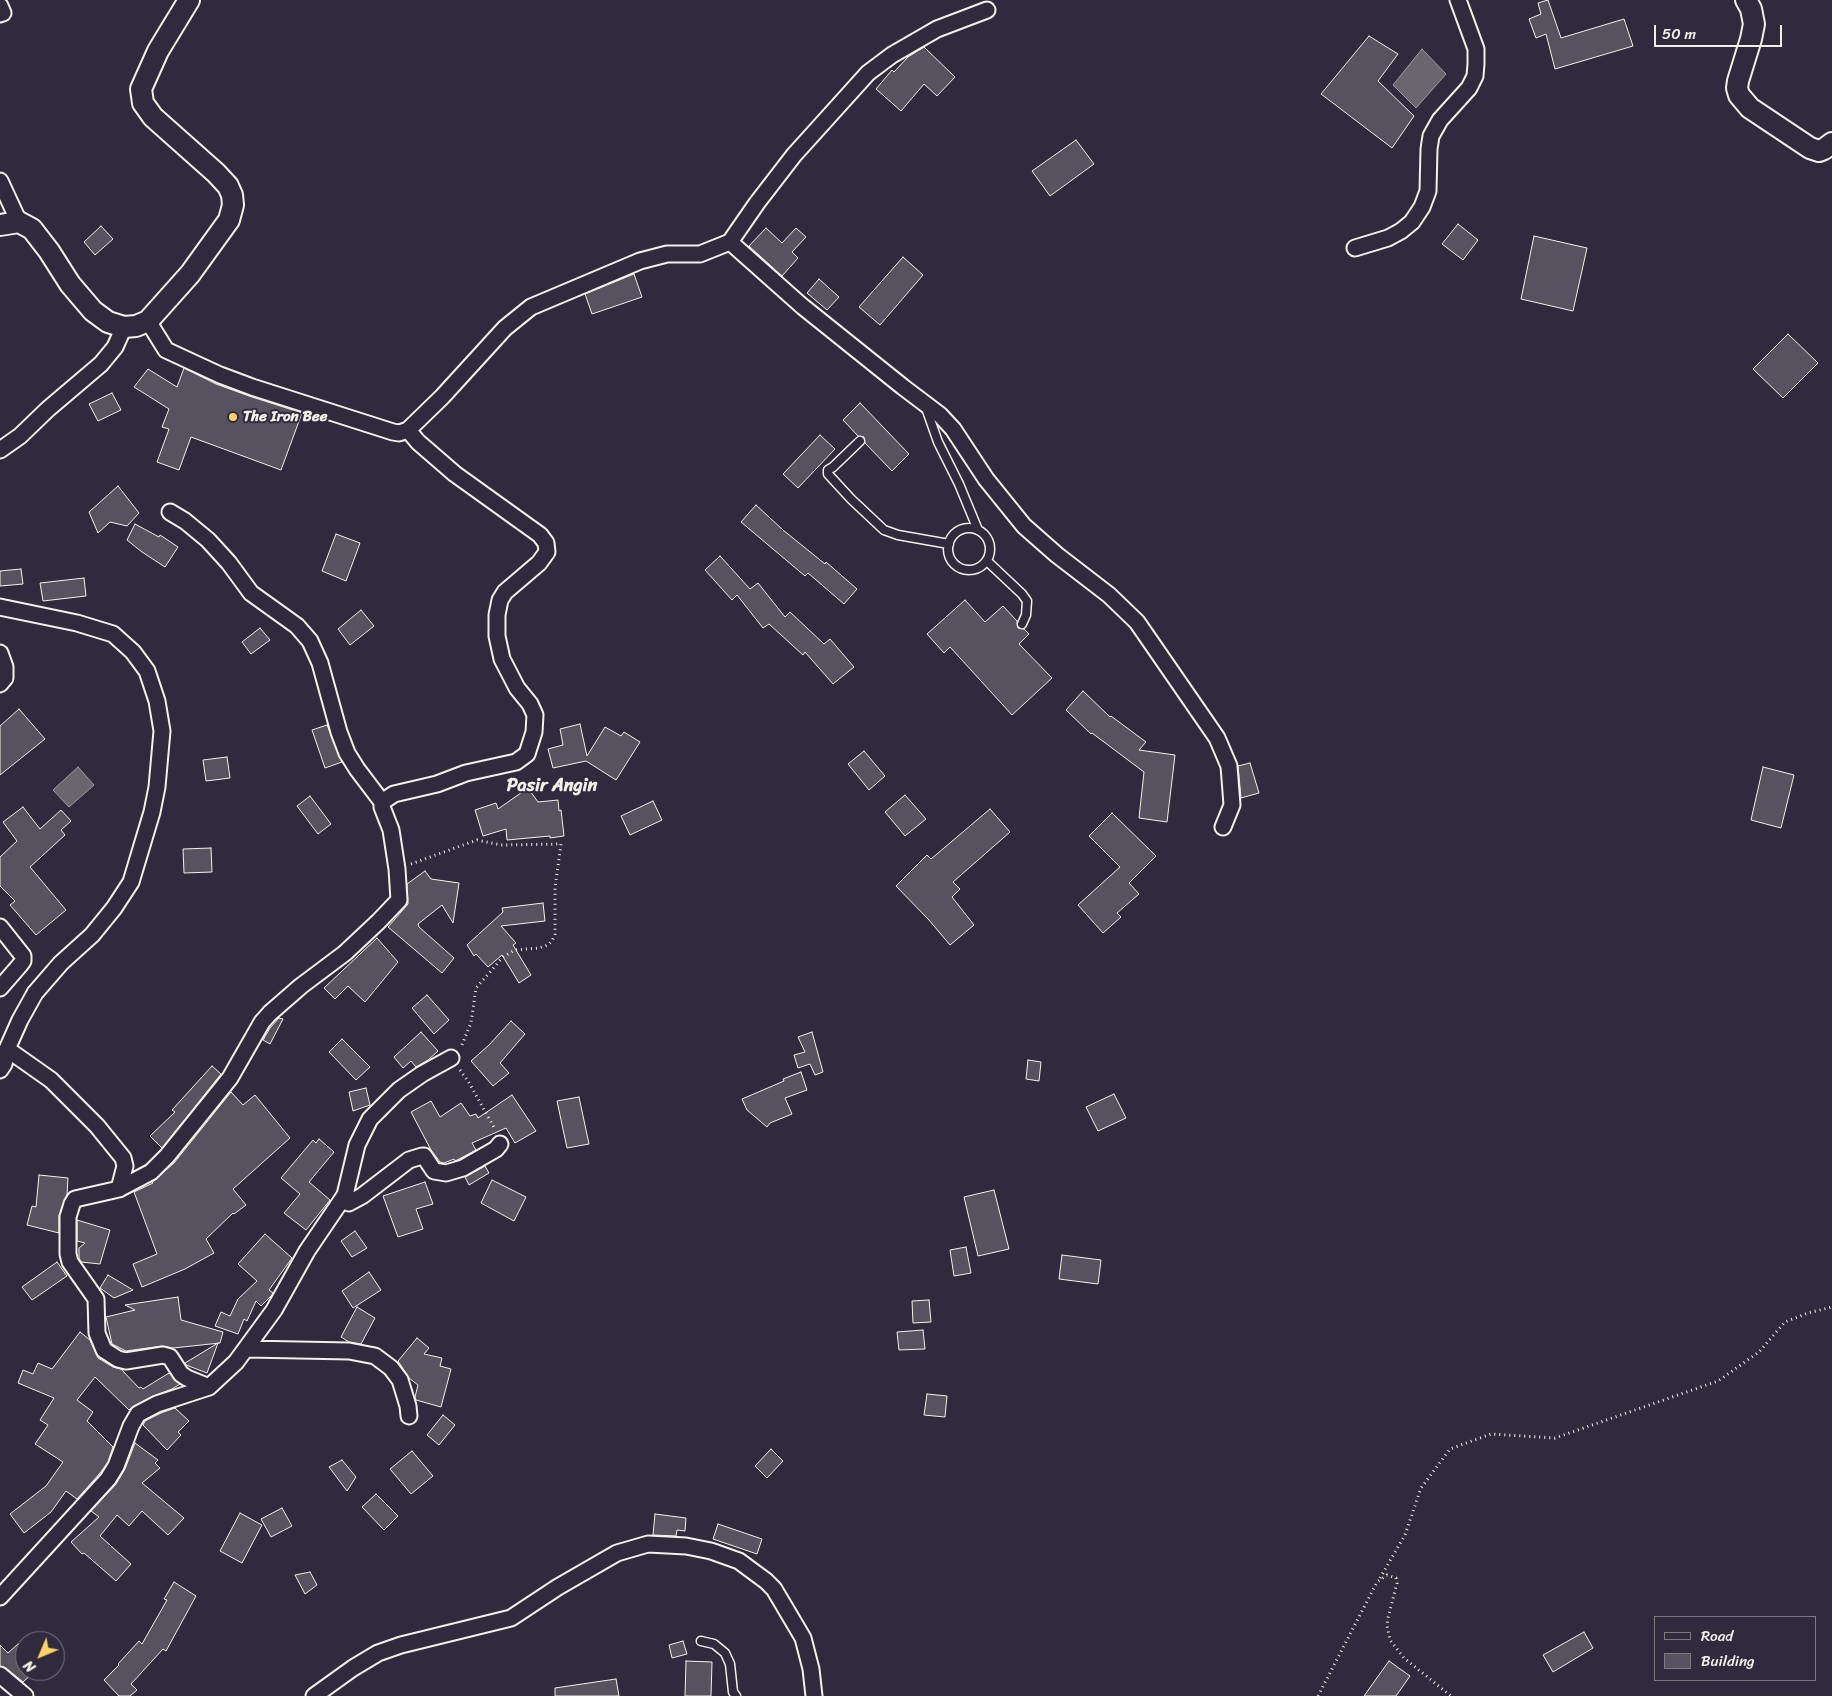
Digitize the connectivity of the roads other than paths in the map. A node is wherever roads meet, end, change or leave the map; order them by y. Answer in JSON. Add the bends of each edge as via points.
{"nodes":[{"id":1,"x":188,"y":0,"type":"edge"},
{"id":2,"x":1458,"y":0,"type":"edge"},
{"id":3,"x":1746,"y":0,"type":"edge"},
{"id":4,"x":0,"y":6,"type":"edge"},
{"id":5,"x":987,"y":10,"type":"dead end"},
{"id":6,"x":0,"y":14,"type":"edge"},
{"id":7,"x":1832,"y":143,"type":"edge"},
{"id":8,"x":0,"y":181,"type":"edge"},
{"id":9,"x":9,"y":224,"type":"edge"},
{"id":10,"x":730,"y":242,"type":"junction"},
{"id":11,"x":1355,"y":248,"type":"dead end"},
{"id":12,"x":148,"y":321,"type":"junction"},
{"id":13,"x":124,"y":327,"type":"junction"},
{"id":14,"x":925,"y":404,"type":"junction"},
{"id":15,"x":408,"y":430,"type":"junction"},
{"id":16,"x":860,"y":441,"type":"dead end"},
{"id":17,"x":0,"y":450,"type":"edge"},
{"id":18,"x":170,"y":512,"type":"dead end"},
{"id":19,"x":978,"y":530,"type":"junction"},
{"id":20,"x":949,"y":544,"type":"junction"},
{"id":21,"x":987,"y":561,"type":"junction"},
{"id":22,"x":0,"y":607,"type":"edge"},
{"id":23,"x":1022,"y":624,"type":"dead end"},
{"id":24,"x":0,"y":653,"type":"edge"},
{"id":25,"x":0,"y":684,"type":"edge"},
{"id":26,"x":382,"y":802,"type":"junction"},
{"id":27,"x":1223,"y":827,"type":"dead end"},
{"id":28,"x":0,"y":927,"type":"edge"},
{"id":29,"x":0,"y":988,"type":"edge"},
{"id":30,"x":450,"y":1058,"type":"road end"},
{"id":31,"x":3,"y":1060,"type":"edge"},
{"id":32,"x":500,"y":1144,"type":"road end"},
{"id":33,"x":119,"y":1189,"type":"junction"},
{"id":34,"x":342,"y":1200,"type":"junction"},
{"id":35,"x":247,"y":1349,"type":"junction"},
{"id":36,"x":210,"y":1387,"type":"junction"},
{"id":37,"x":409,"y":1416,"type":"dead end"},
{"id":38,"x":0,"y":1597,"type":"edge"},
{"id":39,"x":701,"y":1641,"type":"dead end"},
{"id":40,"x":0,"y":1675,"type":"edge"},
{"id":41,"x":25,"y":1696,"type":"edge"},
{"id":42,"x":314,"y":1696,"type":"edge"},
{"id":43,"x":736,"y":1696,"type":"edge"},
{"id":44,"x":814,"y":1696,"type":"edge"}],
"edges":[{"from":1,"to":12,"type":"main road","via":[[158,50],[141,89],[143,102],[162,127],[223,180],[232,195],[233,205],[229,220],[212,245]]},
{"from":2,"to":11,"type":"street","via":[[1476,50],[1475,76],[1431,136],[1428,191],[1422,207],[1401,231]]},
{"from":3,"to":7,"type":"main road","via":[[1754,24],[1738,81],[1739,95],[1750,108],[1810,148],[1824,150]]},
{"from":4,"to":6,"type":"street","via":[[3,13]]},
{"from":5,"to":10,"type":"street","via":[[937,29],[868,73],[794,155]]},
{"from":8,"to":9,"type":"street"},
{"from":9,"to":13,"type":"main road","via":[[32,229],[93,311],[108,322]]},
{"from":10,"to":14,"type":"street","via":[[802,306]]},
{"from":10,"to":15,"type":"street","via":[[700,254],[667,254],[640,261],[531,307],[504,328]]},
{"from":12,"to":13,"type":"main road"},
{"from":12,"to":15,"type":"street","via":[[166,350],[220,375],[393,432]]},
{"from":13,"to":17,"type":"street","via":[[116,347],[101,364]]},
{"from":14,"to":19,"type":"lane","via":[[938,442]]},
{"from":14,"to":27,"type":"street","via":[[953,429],[986,479],[1024,526],[1137,622],[1217,738],[1229,766],[1232,805]]},
{"from":15,"to":26,"type":"street","via":[[455,474],[540,535],[548,547],[539,563],[504,592],[497,615],[502,659],[535,715],[527,754],[516,762],[394,794]]},
{"from":16,"to":20,"type":"lane","via":[[828,470],[828,474],[884,530]]},
{"from":18,"to":26,"type":"street","via":[[208,540],[251,593],[297,626],[310,641],[320,663],[347,753]]},
{"from":19,"to":20,"type":"lane","via":[[971,528],[957,532]]},
{"from":19,"to":21,"type":"lane","via":[[984,534],[990,547]]},
{"from":20,"to":21,"type":"lane","via":[[951,558],[961,568],[975,569]]},
{"from":21,"to":23,"type":"lane","via":[[1027,602]]},
{"from":22,"to":31,"type":"street","via":[[113,634],[133,652],[146,672],[157,701],[162,731],[152,812],[131,882],[92,935],[35,993]]},
{"from":24,"to":25,"type":"street","via":[[5,678]]},
{"from":26,"to":33,"type":"street","via":[[391,830],[398,900],[345,953],[270,1013],[230,1078],[168,1156],[151,1172]]},
{"from":28,"to":29,"type":"street","via":[[23,956],[23,961]]},
{"from":30,"to":34,"type":"street","via":[[399,1090],[370,1119],[357,1144]]},
{"from":31,"to":33,"type":"street","via":[[51,1080],[97,1126],[123,1158],[125,1166]]},
{"from":32,"to":34,"type":"street","via":[[463,1168],[446,1173],[434,1171],[422,1156],[409,1160],[362,1196],[349,1203]]},
{"from":33,"to":36,"type":"street","via":[[75,1199],[68,1218],[68,1254],[73,1269],[96,1298],[100,1343],[104,1350],[126,1361],[170,1357],[181,1374]]},
{"from":34,"to":35,"type":"street"},
{"from":35,"to":36,"type":"street"},
{"from":35,"to":37,"type":"street","via":[[350,1351],[375,1356],[400,1380]]},
{"from":36,"to":38,"type":"street","via":[[157,1404],[138,1414],[108,1479]]},
{"from":39,"to":43,"type":"lane","via":[[714,1644],[725,1653]]},
{"from":40,"to":41,"type":"street"},
{"from":42,"to":44,"type":"street","via":[[378,1654],[511,1618],[617,1553],[648,1544],[711,1551],[739,1561],[766,1580],[803,1638]]}]}
